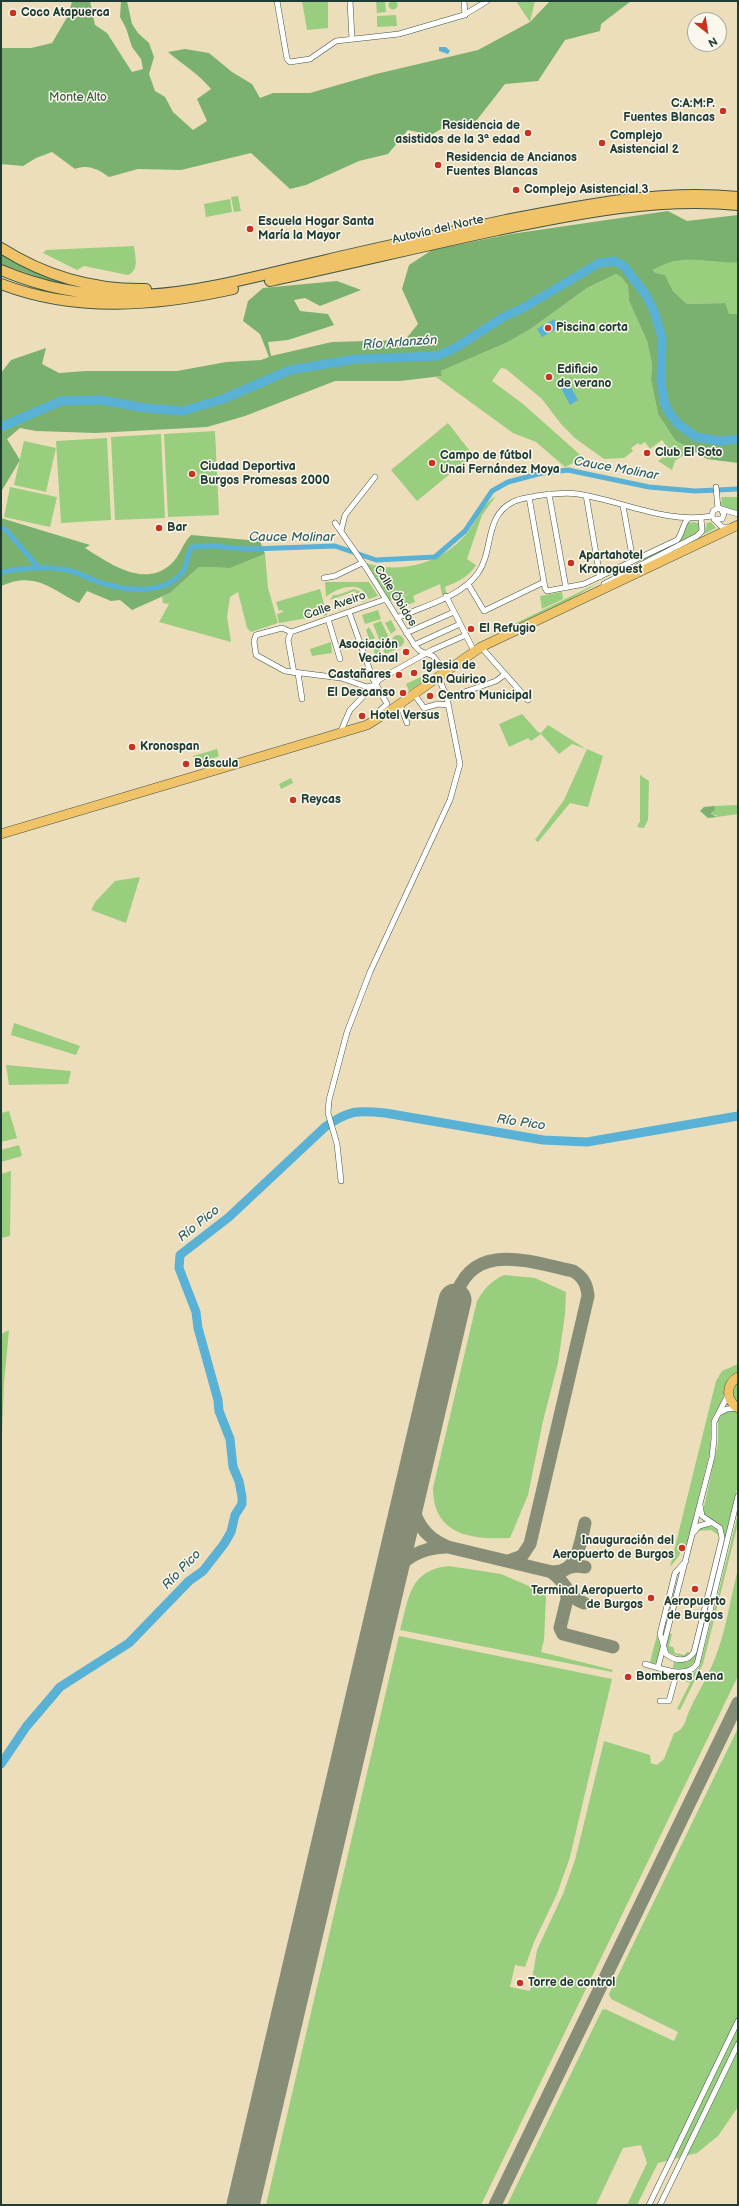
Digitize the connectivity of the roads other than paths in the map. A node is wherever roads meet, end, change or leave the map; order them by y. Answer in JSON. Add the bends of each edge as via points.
{"nodes":[{"id":1,"x":277,"y":1,"type":"edge"},
{"id":2,"x":350,"y":1,"type":"edge"},
{"id":3,"x":464,"y":1,"type":"edge"},
{"id":4,"x":487,"y":1,"type":"edge"},
{"id":5,"x":465,"y":15,"type":"junction"},
{"id":6,"x":352,"y":39,"type":"junction"},
{"id":7,"x":738,"y":197,"type":"edge"},
{"id":8,"x":738,"y":205,"type":"edge"},
{"id":9,"x":1,"y":248,"type":"edge"},
{"id":10,"x":314,"y":263,"type":"junction"},
{"id":11,"x":1,"y":270,"type":"edge"},
{"id":12,"x":1,"y":277,"type":"edge"},
{"id":13,"x":1,"y":284,"type":"edge"},
{"id":14,"x":123,"y":304,"type":"junction"},
{"id":15,"x":375,"y":477,"type":"dead end"},
{"id":16,"x":716,"y":487,"type":"dead end"},
{"id":17,"x":549,"y":494,"type":"junction"},
{"id":18,"x":586,"y":495,"type":"junction"},
{"id":19,"x":529,"y":497,"type":"junction"},
{"id":20,"x":624,"y":506,"type":"junction"},
{"id":21,"x":720,"y":510,"type":"junction"},
{"id":22,"x":738,"y":514,"type":"edge"},
{"id":23,"x":701,"y":518,"type":"junction"},
{"id":24,"x":714,"y":518,"type":"junction"},
{"id":25,"x":686,"y":519,"type":"junction"},
{"id":26,"x":738,"y":522,"type":"edge"},
{"id":27,"x":335,"y":523,"type":"dead end"},
{"id":28,"x":722,"y":527,"type":"junction"},
{"id":29,"x":341,"y":531,"type":"junction"},
{"id":30,"x":633,"y":561,"type":"junction"},
{"id":31,"x":362,"y":563,"type":"junction"},
{"id":32,"x":600,"y":577,"type":"junction"},
{"id":33,"x":324,"y":578,"type":"dead end"},
{"id":34,"x":622,"y":579,"type":"junction"},
{"id":35,"x":544,"y":582,"type":"junction"},
{"id":36,"x":468,"y":584,"type":"junction"},
{"id":37,"x":566,"y":588,"type":"junction"},
{"id":38,"x":446,"y":596,"type":"junction"},
{"id":39,"x":584,"y":597,"type":"junction"},
{"id":40,"x":386,"y":599,"type":"junction"},
{"id":41,"x":349,"y":612,"type":"junction"},
{"id":42,"x":454,"y":612,"type":"junction"},
{"id":43,"x":397,"y":618,"type":"junction"},
{"id":44,"x":328,"y":620,"type":"junction"},
{"id":45,"x":460,"y":624,"type":"junction"},
{"id":46,"x":292,"y":632,"type":"junction"},
{"id":47,"x":406,"y":633,"type":"junction"},
{"id":48,"x":466,"y":635,"type":"junction"},
{"id":49,"x":414,"y":645,"type":"junction"},
{"id":50,"x":478,"y":649,"type":"junction"},
{"id":51,"x":427,"y":653,"type":"junction"},
{"id":52,"x":340,"y":659,"type":"dead end"},
{"id":53,"x":296,"y":673,"type":"junction"},
{"id":54,"x":442,"y":673,"type":"junction"},
{"id":55,"x":504,"y":676,"type":"junction"},
{"id":56,"x":375,"y":685,"type":"junction"},
{"id":57,"x":414,"y":694,"type":"junction"},
{"id":58,"x":447,"y":698,"type":"junction"},
{"id":59,"x":302,"y":699,"type":"dead end"},
{"id":60,"x":528,"y":700,"type":"dead end"},
{"id":61,"x":400,"y":704,"type":"junction"},
{"id":62,"x":448,"y":705,"type":"junction"},
{"id":63,"x":378,"y":712,"type":"dead end"},
{"id":64,"x":407,"y":722,"type":"dead end"},
{"id":65,"x":339,"y":734,"type":"junction"},
{"id":66,"x":1,"y":834,"type":"edge"},
{"id":67,"x":341,"y":1181,"type":"dead end"},
{"id":68,"x":738,"y":1377,"type":"edge"},
{"id":69,"x":728,"y":1394,"type":"junction"},
{"id":70,"x":738,"y":1408,"type":"edge"},
{"id":71,"x":718,"y":1414,"type":"junction"},
{"id":72,"x":738,"y":1496,"type":"edge"},
{"id":73,"x":700,"y":1505,"type":"junction"},
{"id":74,"x":710,"y":1523,"type":"junction"},
{"id":75,"x":693,"y":1533,"type":"junction"},
{"id":76,"x":664,"y":1649,"type":"junction"},
{"id":77,"x":645,"y":1664,"type":"dead end"},
{"id":78,"x":658,"y":1667,"type":"junction"},
{"id":79,"x":677,"y":1672,"type":"junction"},
{"id":80,"x":660,"y":1701,"type":"dead end"},
{"id":81,"x":738,"y":2021,"type":"edge"},
{"id":82,"x":738,"y":2044,"type":"edge"},
{"id":83,"x":649,"y":2205,"type":"edge"},
{"id":84,"x":660,"y":2205,"type":"edge"}],
"edges":[{"from":1,"to":6,"type":"street","via":[[288,61],[310,59],[336,41]]},
{"from":2,"to":6,"type":"street"},
{"from":3,"to":5,"type":"street"},
{"from":4,"to":5,"type":"street"},
{"from":5,"to":6,"type":"street","via":[[402,33]]},
{"from":7,"to":10,"type":"highway","name":"Autovía del Norte","via":[[700,194],[618,200],[512,219]]},
{"from":8,"to":14,"type":"highway","name":"Autovía del Norte","via":[[663,204],[578,215],[210,294],[166,302]]},
{"from":9,"to":10,"type":"highway","via":[[37,268],[59,276],[86,284],[122,289],[162,289],[210,284]]},
{"from":10,"to":11,"type":"highway","via":[[199,289],[122,297],[62,289],[28,281]]},
{"from":12,"to":14,"type":"highway","via":[[50,293]]},
{"from":13,"to":14,"type":"highway","via":[[66,301],[101,305]]},
{"from":15,"to":29,"type":"street","via":[[345,515]]},
{"from":16,"to":21,"type":"street"},
{"from":17,"to":18,"type":"street"},
{"from":17,"to":19,"type":"street"},
{"from":17,"to":37,"type":"street"},
{"from":18,"to":20,"type":"street"},
{"from":18,"to":32,"type":"street"},
{"from":19,"to":35,"type":"street"},
{"from":19,"to":36,"type":"street","via":[[514,501],[498,514],[492,525],[484,563]]},
{"from":20,"to":25,"type":"street"},
{"from":20,"to":30,"type":"street"},
{"from":21,"to":22,"type":"street"},
{"from":21,"to":24,"type":"street","via":[[713,511]]},
{"from":21,"to":24,"type":"street","via":[[723,518]]},
{"from":23,"to":24,"type":"street"},
{"from":23,"to":25,"type":"street"},
{"from":23,"to":39,"type":"street","via":[[702,531],[697,536],[600,586]]},
{"from":24,"to":28,"type":"street"},
{"from":25,"to":30,"type":"street","via":[[678,539]]},
{"from":26,"to":28,"type":"highway"},
{"from":26,"to":34,"type":"highway"},
{"from":27,"to":29,"type":"street","name":"Calle Óbidos"},
{"from":28,"to":34,"type":"highway"},
{"from":29,"to":31,"type":"street","name":"Calle Óbidos"},
{"from":30,"to":32,"type":"street"},
{"from":31,"to":33,"type":"street","via":[[341,574]]},
{"from":31,"to":40,"type":"street","name":"Calle Óbidos"},
{"from":32,"to":37,"type":"street"},
{"from":34,"to":39,"type":"highway"},
{"from":35,"to":36,"type":"street","via":[[484,611]]},
{"from":35,"to":37,"type":"street","via":[[546,590]]},
{"from":36,"to":38,"type":"street"},
{"from":38,"to":42,"type":"street"},
{"from":38,"to":43,"type":"street"},
{"from":39,"to":50,"type":"highway"},
{"from":40,"to":41,"type":"street","name":"Calle Aveiro"},
{"from":40,"to":43,"type":"street","name":"Calle Óbidos"},
{"from":41,"to":44,"type":"street","name":"Calle Aveiro"},
{"from":41,"to":56,"type":"street"},
{"from":42,"to":45,"type":"street"},
{"from":42,"to":47,"type":"street"},
{"from":43,"to":47,"type":"street","name":"Calle Óbidos"},
{"from":44,"to":46,"type":"street","name":"Calle Aveiro"},
{"from":44,"to":52,"type":"street"},
{"from":45,"to":48,"type":"street"},
{"from":45,"to":49,"type":"street"},
{"from":46,"to":53,"type":"street","via":[[288,641]]},
{"from":46,"to":53,"type":"street","via":[[280,628],[256,635],[254,641],[256,655],[285,671]]},
{"from":47,"to":49,"type":"street","name":"Calle Óbidos"},
{"from":48,"to":50,"type":"street"},
{"from":48,"to":51,"type":"street"},
{"from":49,"to":51,"type":"street","name":"Calle Óbidos"},
{"from":50,"to":54,"type":"highway"},
{"from":50,"to":55,"type":"street"},
{"from":51,"to":54,"type":"street","name":"Calle Óbidos","via":[[433,656]]},
{"from":51,"to":56,"type":"street","via":[[382,678]]},
{"from":53,"to":56,"type":"street","via":[[341,678],[368,686]]},
{"from":53,"to":59,"type":"street"},
{"from":54,"to":57,"type":"highway"},
{"from":54,"to":58,"type":"street"},
{"from":55,"to":58,"type":"street"},
{"from":55,"to":60,"type":"street"},
{"from":56,"to":63,"type":"street","via":[[388,705]]},
{"from":56,"to":65,"type":"street","via":[[347,714]]},
{"from":57,"to":61,"type":"highway"},
{"from":57,"to":62,"type":"street","via":[[424,708],[438,704]]},
{"from":58,"to":62,"type":"street"},
{"from":61,"to":64,"type":"street"},
{"from":61,"to":65,"type":"highway","via":[[368,724]]},
{"from":62,"to":67,"type":"street","via":[[460,764],[450,800],[370,972],[352,1019],[329,1100],[328,1113],[337,1144]]},
{"from":65,"to":66,"type":"highway"},
{"from":68,"to":69,"type":"highway","via":[[730,1384]]},
{"from":69,"to":70,"type":"highway","via":[[732,1404]]},
{"from":69,"to":71,"type":"street"},
{"from":70,"to":71,"type":"street","via":[[727,1409]]},
{"from":71,"to":73,"type":"street","via":[[714,1422],[714,1445]]},
{"from":72,"to":79,"type":"street","via":[[696,1664],[691,1670]]},
{"from":73,"to":74,"type":"street","via":[[702,1516]]},
{"from":73,"to":75,"type":"street"},
{"from":74,"to":75,"type":"street","via":[[699,1526]]},
{"from":74,"to":76,"type":"street","via":[[720,1528],[722,1538],[694,1652],[686,1659],[680,1660],[669,1656]]},
{"from":75,"to":76,"type":"street"},
{"from":76,"to":78,"type":"street"},
{"from":77,"to":78,"type":"street"},
{"from":78,"to":79,"type":"street"},
{"from":79,"to":80,"type":"street","via":[[669,1701]]},
{"from":81,"to":83,"type":"street"},
{"from":82,"to":84,"type":"street"}]}
